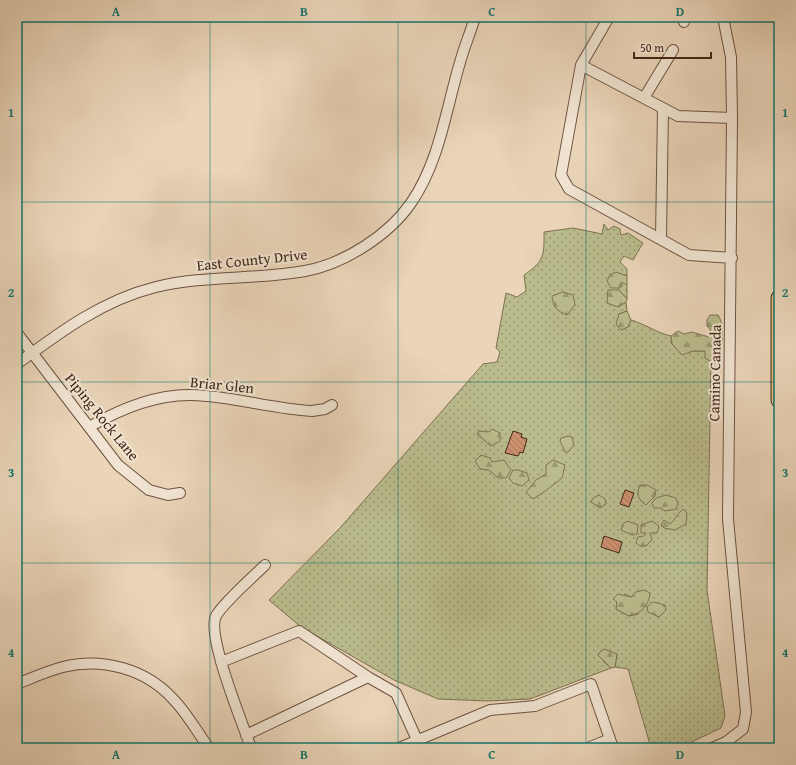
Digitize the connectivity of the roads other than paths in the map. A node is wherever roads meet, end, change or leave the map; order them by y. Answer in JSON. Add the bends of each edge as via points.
{"nodes":[{"id":1,"x":476,"y":17,"type":"edge"},
{"id":2,"x":609,"y":17,"type":"edge"},
{"id":3,"x":723,"y":17,"type":"edge"},
{"id":4,"x":673,"y":50,"type":"dead end"},
{"id":5,"x":581,"y":66,"type":"junction"},
{"id":6,"x":644,"y":98,"type":"junction"},
{"id":7,"x":663,"y":108,"type":"junction"},
{"id":8,"x":732,"y":118,"type":"junction"},
{"id":9,"x":661,"y":239,"type":"junction"},
{"id":10,"x":732,"y":258,"type":"junction"},
{"id":11,"x":779,"y":298,"type":"edge"},
{"id":12,"x":17,"y":333,"type":"edge"},
{"id":13,"x":32,"y":353,"type":"junction"},
{"id":14,"x":17,"y":364,"type":"edge"},
{"id":15,"x":779,"y":400,"type":"edge"},
{"id":16,"x":332,"y":405,"type":"dead end"},
{"id":17,"x":89,"y":427,"type":"junction"},
{"id":18,"x":180,"y":493,"type":"dead end"},
{"id":19,"x":265,"y":565,"type":"dead end"},
{"id":20,"x":221,"y":662,"type":"junction"},
{"id":21,"x":368,"y":677,"type":"junction"},
{"id":22,"x":17,"y":684,"type":"edge"},
{"id":23,"x":246,"y":735,"type":"junction"},
{"id":24,"x":417,"y":740,"type":"junction"},
{"id":25,"x":612,"y":744,"type":"edge"},
{"id":26,"x":209,"y":748,"type":"edge"},
{"id":27,"x":251,"y":748,"type":"edge"},
{"id":28,"x":399,"y":748,"type":"edge"},
{"id":29,"x":588,"y":748,"type":"edge"},
{"id":30,"x":712,"y":748,"type":"edge"}],
"edges":[{"from":1,"to":13,"type":"street","name":"East County Drive","via":[[428,173],[410,204],[385,232],[353,255],[306,271],[174,284],[134,294],[80,319]]},
{"from":2,"to":5,"type":"street"},
{"from":3,"to":8,"type":"street","name":"Camino Canada","via":[[731,57]]},
{"from":4,"to":6,"type":"street"},
{"from":5,"to":6,"type":"street"},
{"from":5,"to":9,"type":"street","via":[[561,175],[569,189]]},
{"from":6,"to":7,"type":"street"},
{"from":7,"to":8,"type":"street","via":[[678,116]]},
{"from":7,"to":9,"type":"street"},
{"from":8,"to":10,"type":"street","name":"Camino Canada"},
{"from":9,"to":10,"type":"street","via":[[689,255]]},
{"from":10,"to":30,"type":"street","name":"Camino Canada","via":[[728,519],[746,712],[743,729],[726,742]]},
{"from":11,"to":15,"type":"highway"},
{"from":12,"to":13,"type":"street","name":"Piping Rock Lane"},
{"from":13,"to":14,"type":"street","name":"East County Drive"},
{"from":13,"to":17,"type":"street","name":"Piping Rock Lane"},
{"from":16,"to":17,"type":"street","name":"Briar Glen","via":[[312,412],[183,395],[134,405]]},
{"from":17,"to":18,"type":"street","name":"Piping Rock Lane","via":[[118,466],[139,483],[159,493]]},
{"from":19,"to":20,"type":"street","via":[[215,618],[214,630]]},
{"from":20,"to":21,"type":"street","via":[[299,631]]},
{"from":20,"to":23,"type":"street"},
{"from":21,"to":23,"type":"street"},
{"from":21,"to":24,"type":"street","via":[[396,693]]},
{"from":22,"to":26,"type":"street","via":[[53,670],[76,665],[103,665],[124,669],[149,680],[169,695]]},
{"from":23,"to":27,"type":"street"},
{"from":24,"to":25,"type":"street","via":[[490,710],[535,706],[591,684]]},
{"from":24,"to":28,"type":"street"},
{"from":25,"to":29,"type":"street"}]}
